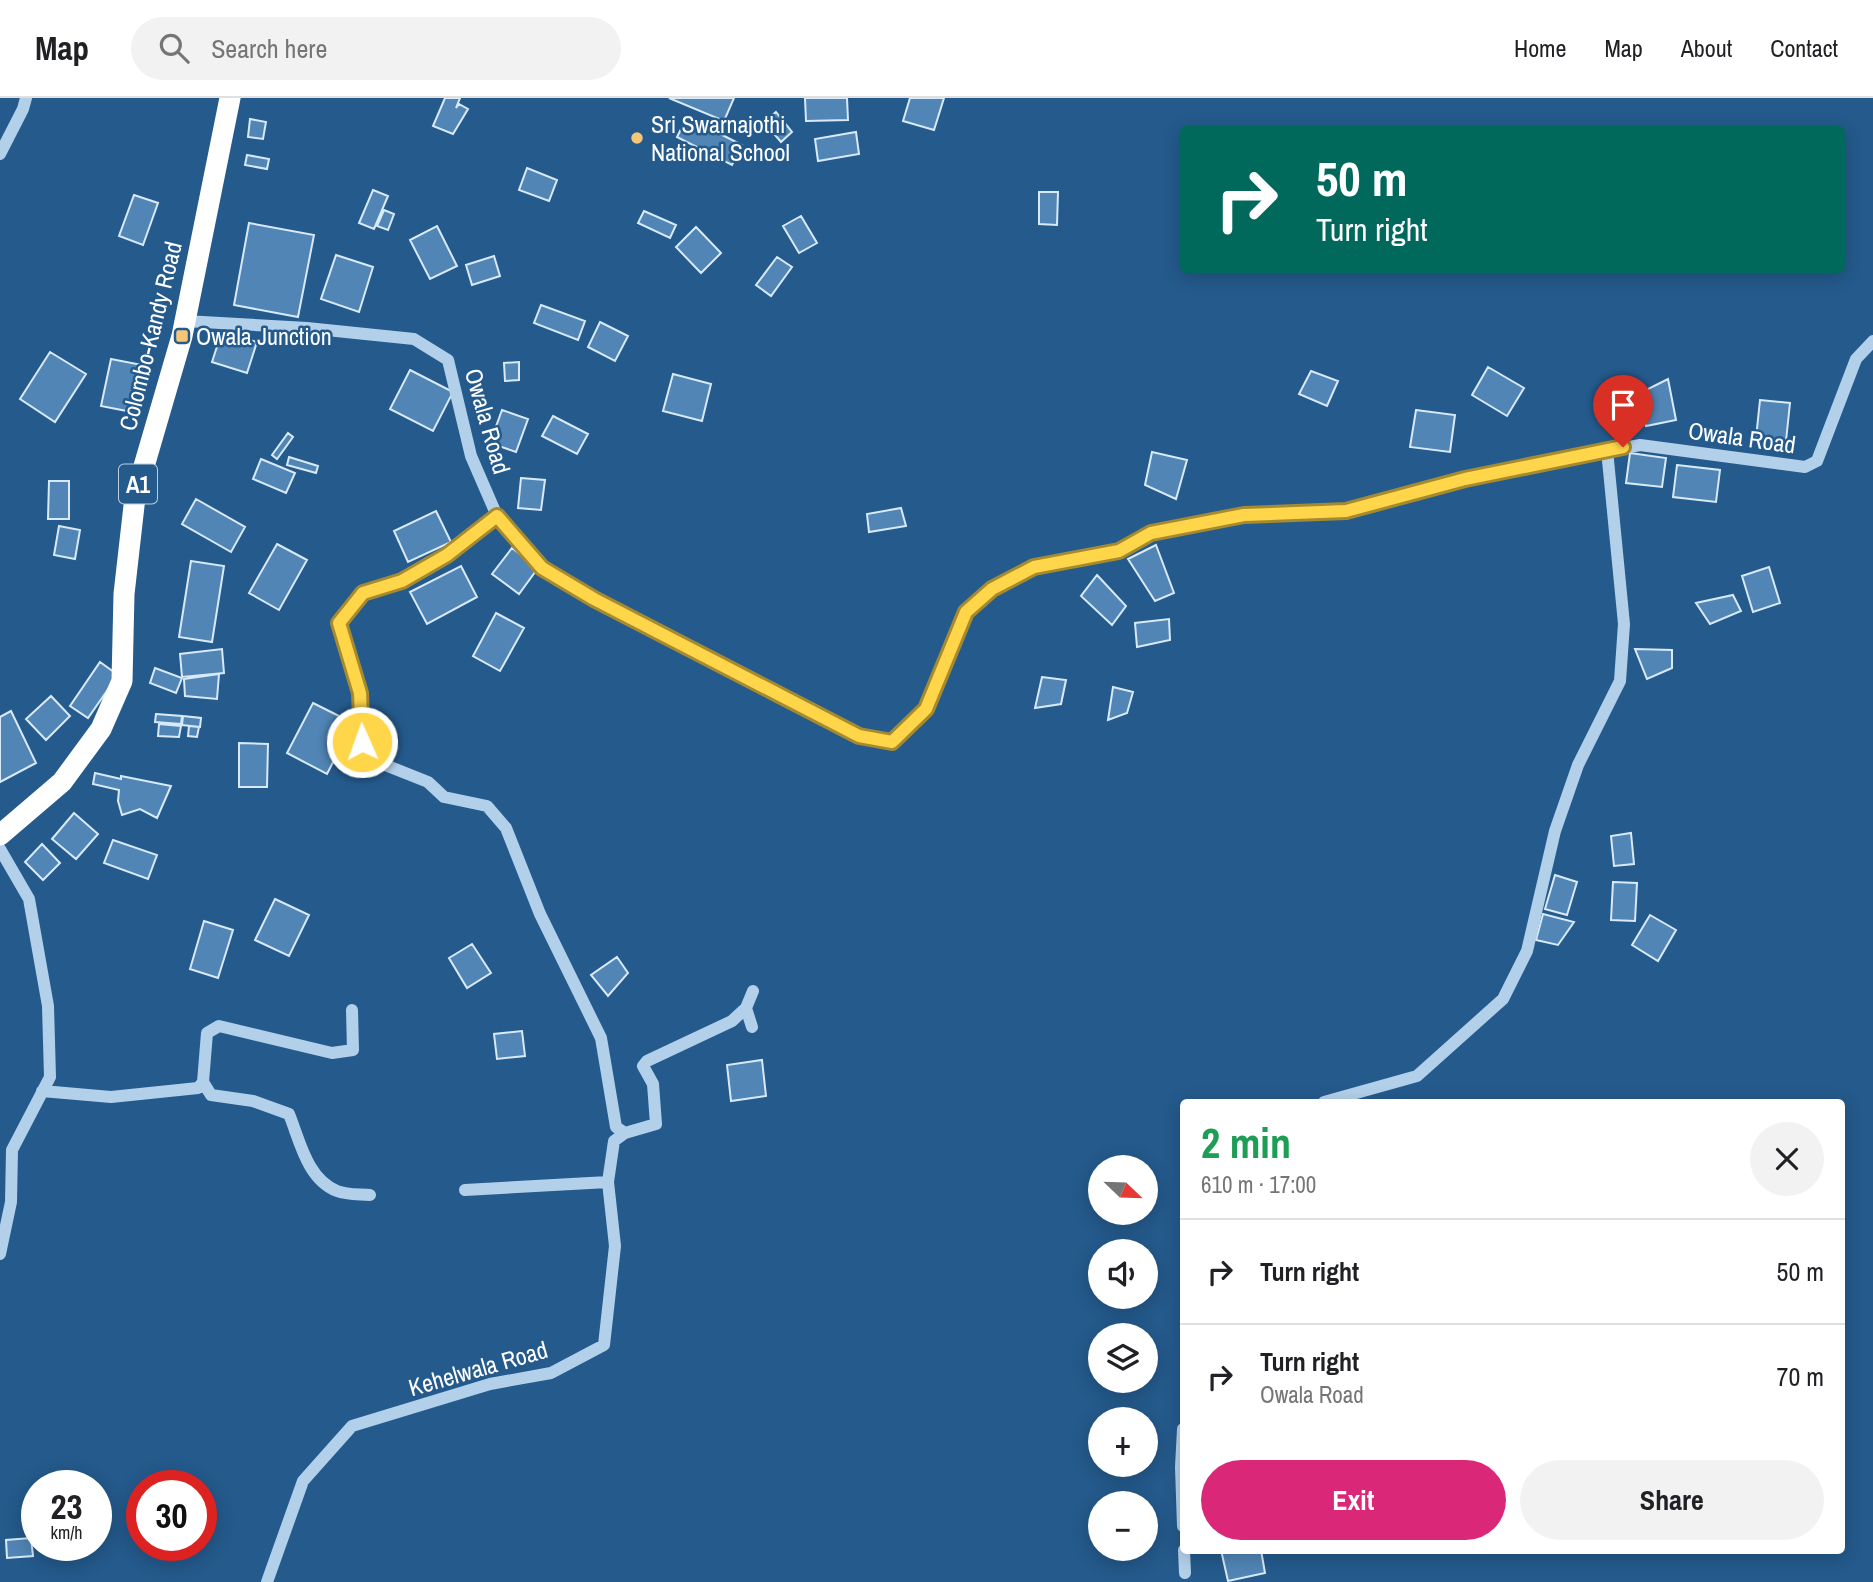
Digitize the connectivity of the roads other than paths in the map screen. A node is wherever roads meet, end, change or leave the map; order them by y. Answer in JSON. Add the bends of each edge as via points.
{"nodes":[{"id":1,"x":26,"y":98,"type":"edge"},
{"id":2,"x":230,"y":98,"type":"edge"},
{"id":3,"x":0,"y":154,"type":"edge"},
{"id":4,"x":185,"y":321,"type":"junction"},
{"id":5,"x":1873,"y":341,"type":"edge"},
{"id":6,"x":1607,"y":450,"type":"junction"},
{"id":7,"x":497,"y":516,"type":"junction"},
{"id":8,"x":0,"y":835,"type":"edge"},
{"id":9,"x":0,"y":849,"type":"edge"},
{"id":10,"x":753,"y":991,"type":"dead end"},
{"id":11,"x":746,"y":1008,"type":"junction"},
{"id":12,"x":352,"y":1010,"type":"dead end"},
{"id":13,"x":752,"y":1027,"type":"dead end"},
{"id":14,"x":203,"y":1082,"type":"junction"},
{"id":15,"x":42,"y":1091,"type":"junction"},
{"id":16,"x":1335,"y":1099,"type":"edge"},
{"id":17,"x":625,"y":1133,"type":"junction"},
{"id":18,"x":608,"y":1182,"type":"junction"},
{"id":19,"x":465,"y":1190,"type":"dead end"},
{"id":20,"x":370,"y":1195,"type":"dead end"},
{"id":21,"x":0,"y":1254,"type":"edge"},
{"id":22,"x":1184,"y":1554,"type":"edge"},
{"id":23,"x":1185,"y":1573,"type":"dead end"},
{"id":24,"x":267,"y":1582,"type":"edge"}],
"edges":[{"from":1,"to":3,"type":"street"},
{"from":2,"to":4,"type":"highway","name":"Colombo-Kandy Road","number":"A1"},
{"from":4,"to":7,"type":"street","name":"Owala Road","via":[[414,339],[448,360],[471,456]]},
{"from":4,"to":8,"type":"highway","name":"Colombo-Kandy Road","number":"A1","via":[[135,497],[124,594],[122,681],[101,730],[62,782]]},
{"from":5,"to":6,"type":"street","name":"Owala Road","via":[[1856,359],[1817,461],[1805,467],[1640,445]]},
{"from":6,"to":7,"type":"street","name":"Owala Road","via":[[1465,479],[1346,511],[1244,515],[1151,533],[1119,551],[1034,567],[992,589],[966,612],[926,709],[892,742],[859,736],[594,599],[542,568]]},
{"from":6,"to":16,"type":"street","via":[[1624,624],[1620,681],[1578,765],[1555,831],[1527,951],[1503,999],[1417,1076]]},
{"from":7,"to":17,"type":"street","via":[[447,555],[402,581],[363,593],[339,623],[360,693],[362,742],[375,761],[428,782],[444,797],[487,806],[506,828],[540,914],[601,1038],[616,1127]]},
{"from":9,"to":15,"type":"street","via":[[29,900],[48,1006],[50,1077]]},
{"from":10,"to":11,"type":"street"},
{"from":11,"to":13,"type":"street"},
{"from":11,"to":17,"type":"street","via":[[732,1021],[647,1061],[643,1066],[653,1084],[656,1124]]},
{"from":12,"to":14,"type":"street","via":[[353,1050],[332,1053],[219,1026],[207,1033]]},
{"from":14,"to":15,"type":"street","via":[[198,1088],[111,1097]]},
{"from":14,"to":20,"type":"street","via":[[211,1095],[253,1101],[289,1114],[321,1183],[340,1192]]},
{"from":15,"to":21,"type":"street","via":[[12,1150],[11,1202]]},
{"from":17,"to":18,"type":"street","name":"Kehelwala Road","via":[[614,1141]]},
{"from":18,"to":19,"type":"street"},
{"from":18,"to":24,"type":"street","name":"Kehelwala Road","via":[[615,1246],[604,1345],[551,1373],[490,1384],[352,1426],[303,1481]]},
{"from":22,"to":23,"type":"street"}]}
